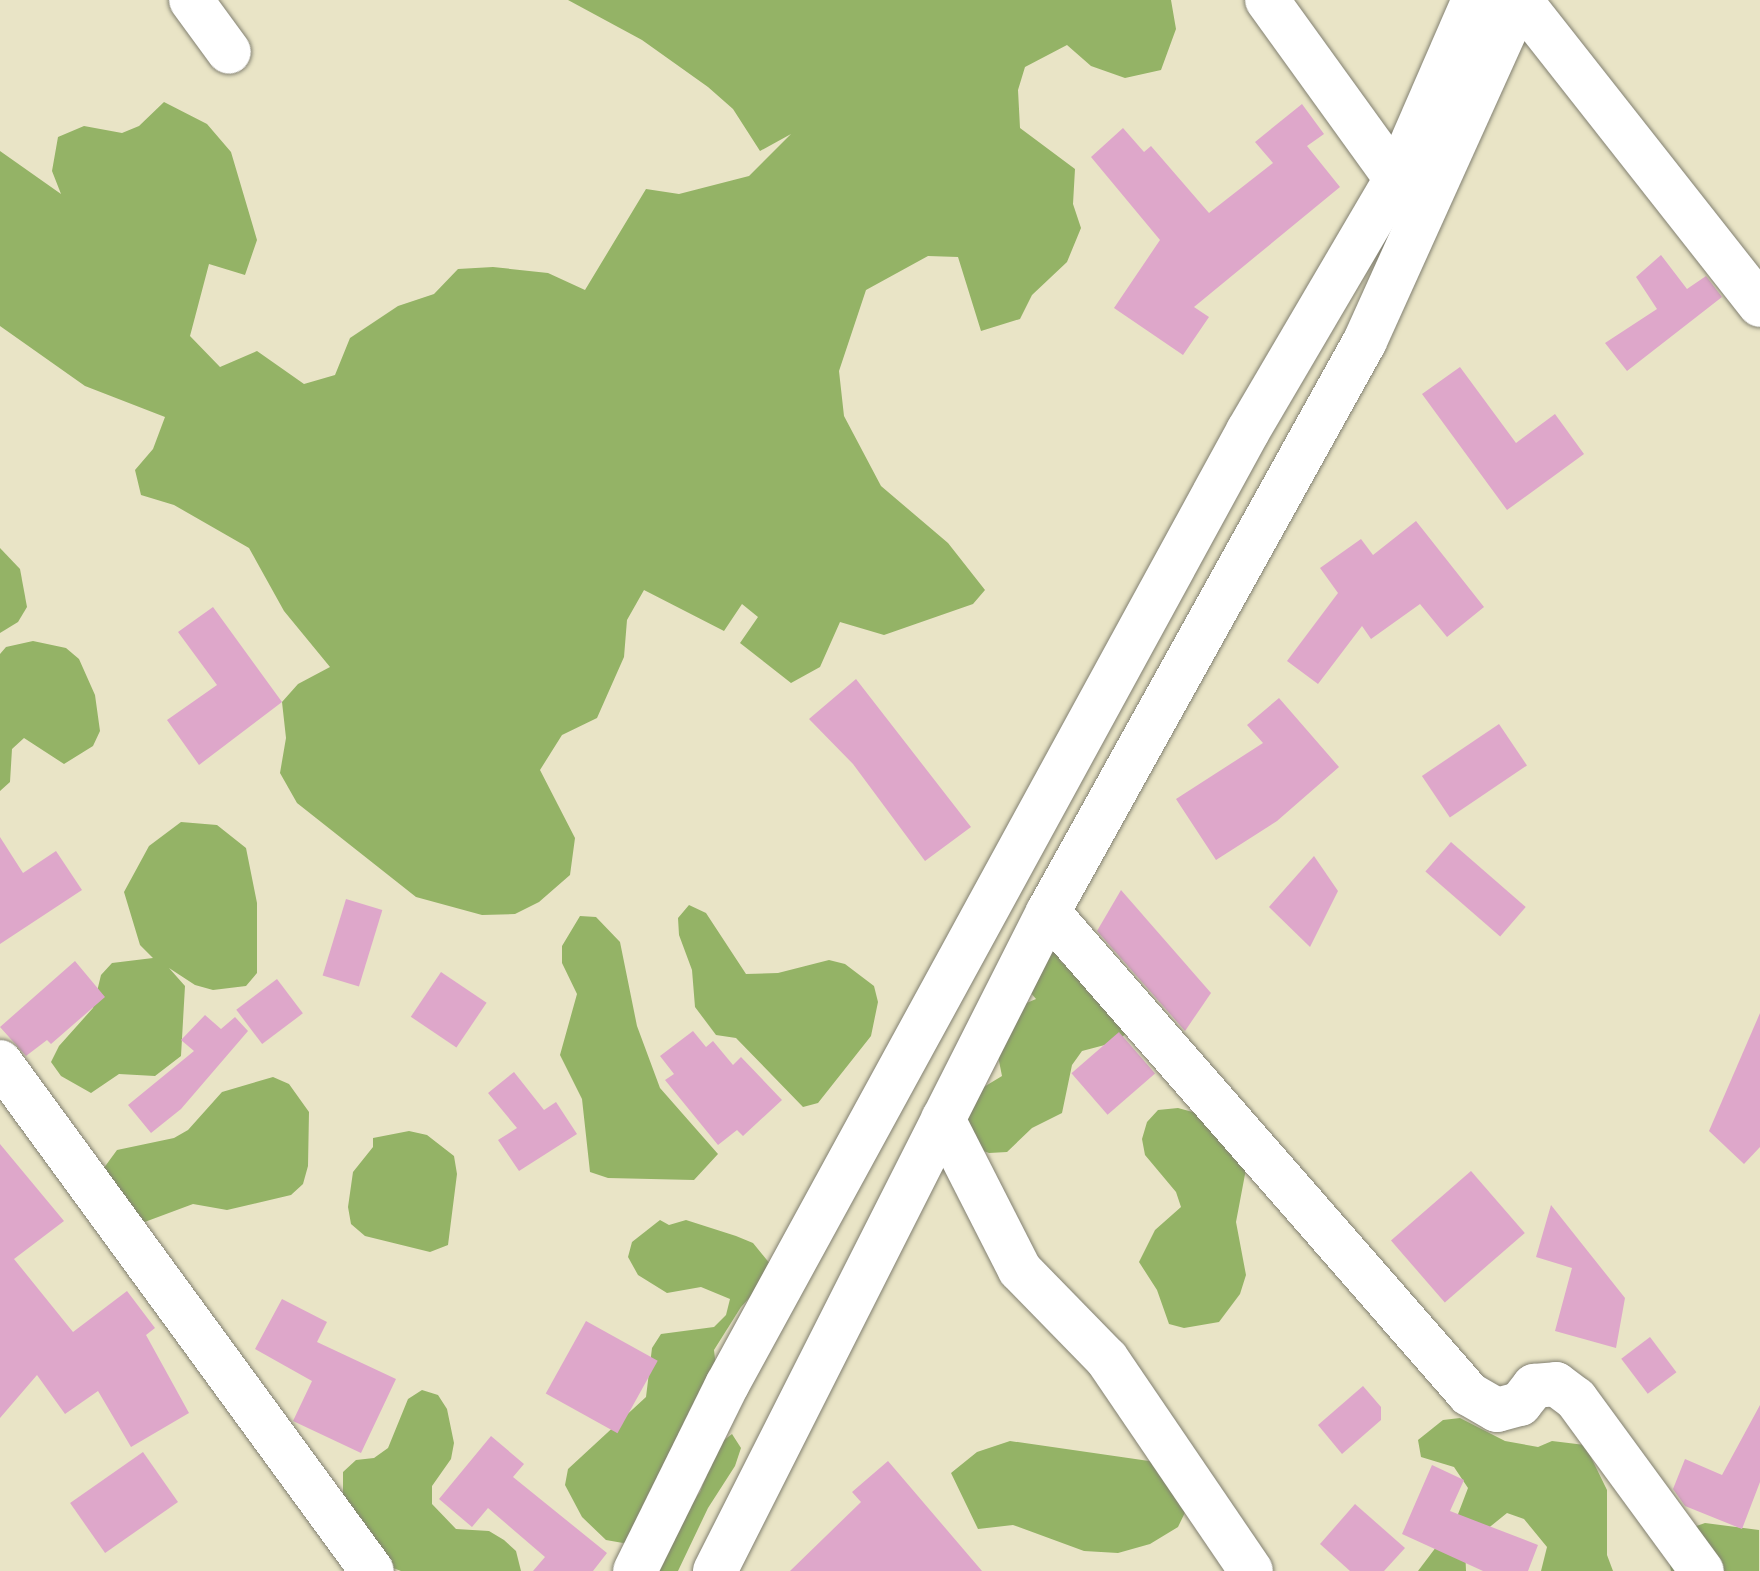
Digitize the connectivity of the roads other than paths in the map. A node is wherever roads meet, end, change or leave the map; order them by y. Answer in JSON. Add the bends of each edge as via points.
{"nodes":[{"id":1,"x":191,"y":0,"type":"edge"},
{"id":2,"x":1267,"y":0,"type":"edge"},
{"id":3,"x":1474,"y":0,"type":"edge"},
{"id":4,"x":1519,"y":0,"type":"edge"},
{"id":5,"x":229,"y":52,"type":"dead end"},
{"id":6,"x":1408,"y":196,"type":"junction"},
{"id":7,"x":1760,"y":305,"type":"edge"},
{"id":8,"x":1048,"y":912,"type":"junction"},
{"id":9,"x":0,"y":1062,"type":"edge"},
{"id":10,"x":943,"y":1119,"type":"junction"},
{"id":11,"x":372,"y":1571,"type":"edge"},
{"id":12,"x":635,"y":1571,"type":"edge"},
{"id":13,"x":715,"y":1571,"type":"edge"},
{"id":14,"x":1251,"y":1571,"type":"edge"},
{"id":15,"x":1702,"y":1571,"type":"edge"}],
"edges":[{"from":1,"to":5,"type":"street"},
{"from":2,"to":6,"type":"street"},
{"from":3,"to":6,"type":"street"},
{"from":4,"to":6,"type":"street"},
{"from":4,"to":7,"type":"street"},
{"from":6,"to":8,"type":"street","via":[[1365,341]]},
{"from":6,"to":12,"type":"street","via":[[1248,431],[727,1385]]},
{"from":8,"to":10,"type":"street"},
{"from":8,"to":15,"type":"street","via":[[1469,1394],[1497,1410],[1520,1404],[1534,1386],[1556,1384],[1576,1399]]},
{"from":9,"to":11,"type":"street"},
{"from":10,"to":13,"type":"street"},
{"from":10,"to":14,"type":"street","via":[[1020,1270],[1107,1359]]}]}
